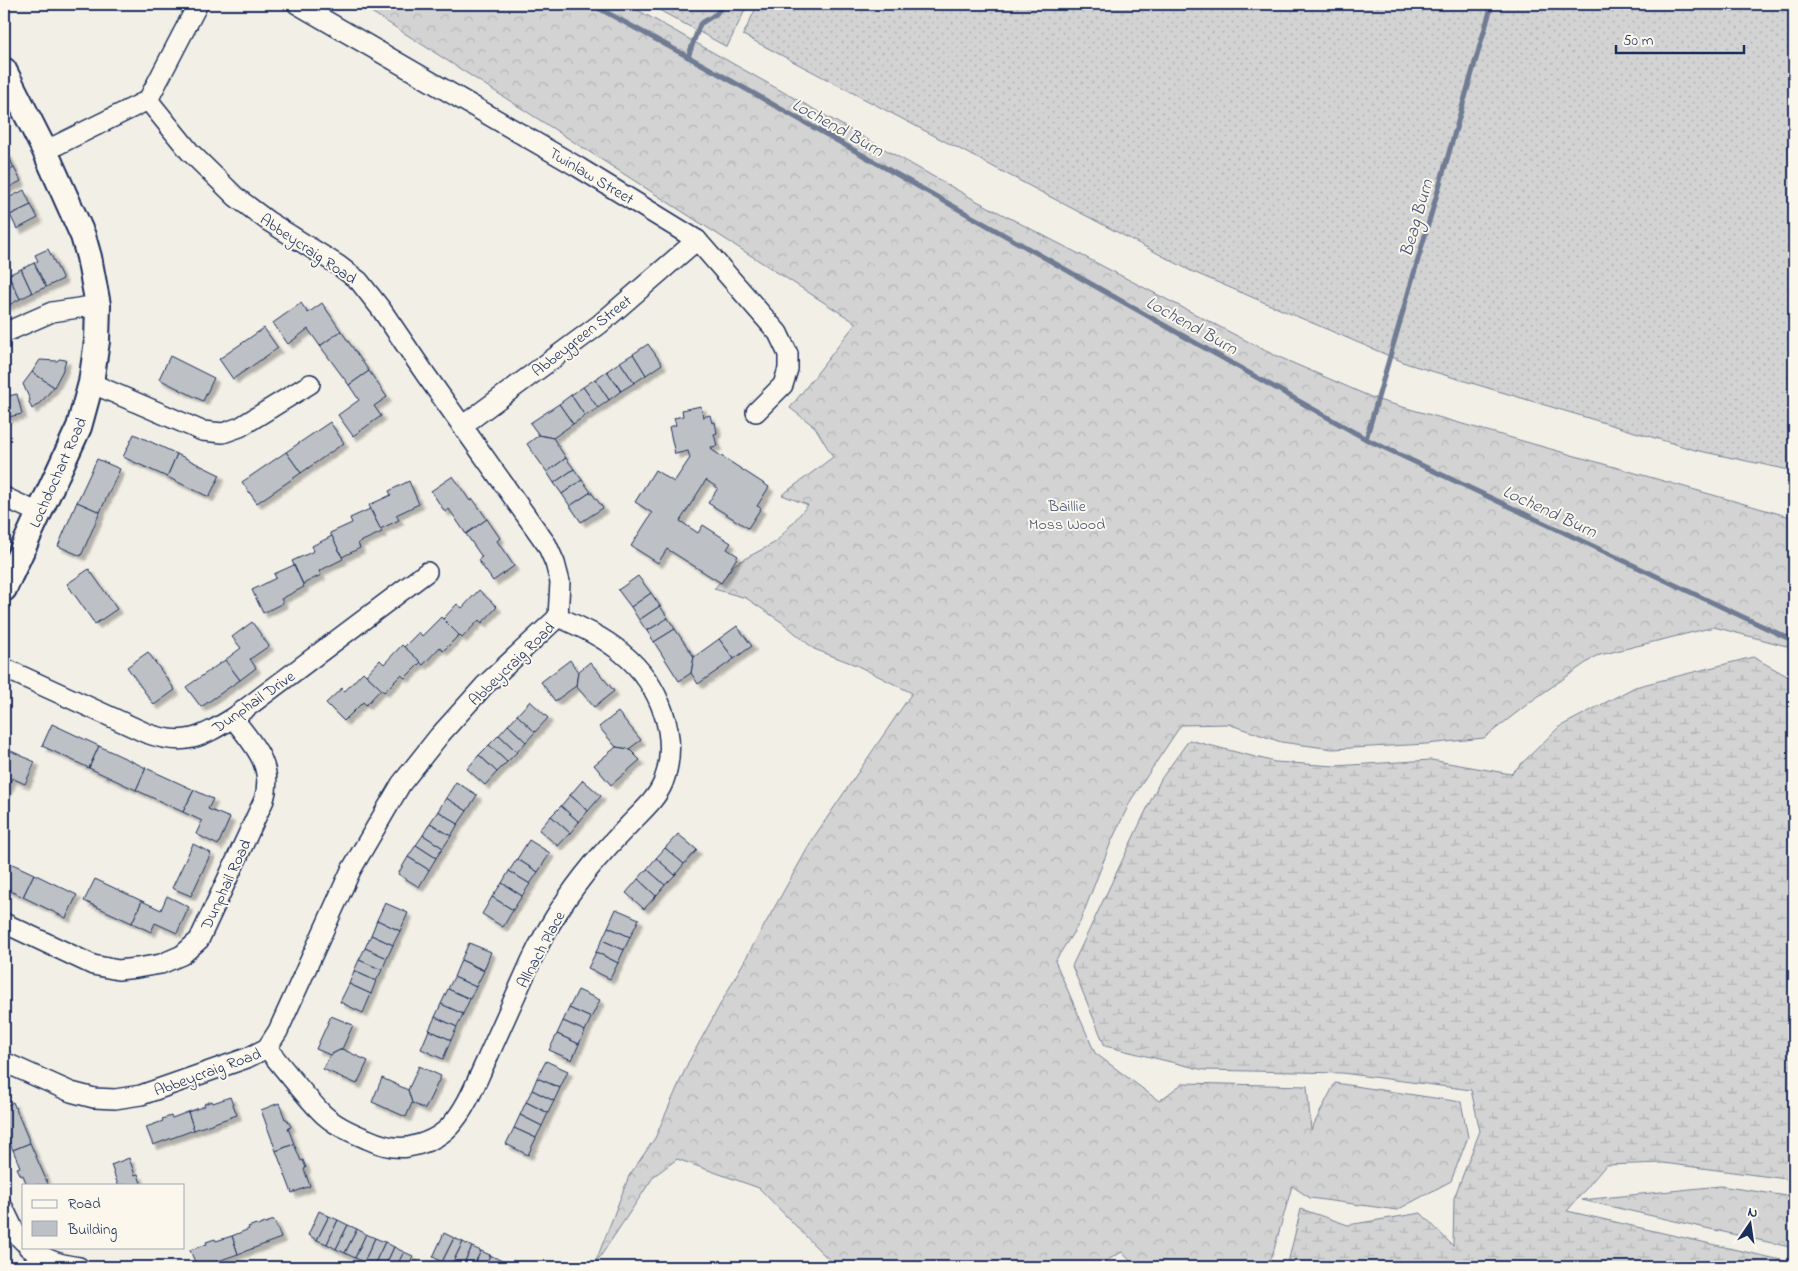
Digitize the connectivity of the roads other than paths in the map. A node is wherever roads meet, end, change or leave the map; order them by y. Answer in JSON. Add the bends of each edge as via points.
{"nodes":[{"id":1,"x":198,"y":4,"type":"edge"},
{"id":2,"x":297,"y":4,"type":"edge"},
{"id":3,"x":4,"y":70,"type":"edge"},
{"id":4,"x":148,"y":100,"type":"junction"},
{"id":5,"x":45,"y":151,"type":"junction"},
{"id":6,"x":697,"y":240,"type":"junction"},
{"id":7,"x":98,"y":305,"type":"junction"},
{"id":8,"x":4,"y":333,"type":"edge"},
{"id":9,"x":91,"y":383,"type":"junction"},
{"id":10,"x":310,"y":384,"type":"dead end"},
{"id":11,"x":756,"y":412,"type":"dead end"},
{"id":12,"x":462,"y":426,"type":"junction"},
{"id":13,"x":4,"y":497,"type":"edge"},
{"id":14,"x":39,"y":514,"type":"junction"},
{"id":15,"x":427,"y":572,"type":"dead end"},
{"id":16,"x":4,"y":589,"type":"edge"},
{"id":17,"x":558,"y":617,"type":"junction"},
{"id":18,"x":4,"y":668,"type":"edge"},
{"id":19,"x":233,"y":718,"type":"junction"},
{"id":20,"x":4,"y":923,"type":"edge"},
{"id":21,"x":267,"y":1048,"type":"junction"},
{"id":22,"x":4,"y":1062,"type":"edge"},
{"id":23,"x":4,"y":1209,"type":"edge"},
{"id":24,"x":22,"y":1240,"type":"edge"},
{"id":25,"x":29,"y":1248,"type":"edge"},
{"id":26,"x":79,"y":1267,"type":"edge"}],
"edges":[{"from":1,"to":4,"type":"street"},
{"from":2,"to":6,"type":"street","name":"Twinlaw Street"},
{"from":3,"to":5,"type":"street","name":"Lochdochart Road"},
{"from":4,"to":5,"type":"street"},
{"from":4,"to":12,"type":"street","name":"Abbeycraig Road","via":[[190,152],[236,197],[359,281]]},
{"from":5,"to":7,"type":"street","name":"Lochdochart Road","via":[[83,236]]},
{"from":6,"to":11,"type":"street","name":"Twinlaw Street","via":[[778,333],[788,354],[783,385]]},
{"from":6,"to":12,"type":"street","name":"Abbeygreen Street","via":[[600,324]]},
{"from":7,"to":8,"type":"street","via":[[52,312]]},
{"from":7,"to":9,"type":"street","name":"Lochdochart Road"},
{"from":9,"to":10,"type":"street","via":[[202,431],[224,433],[240,427]]},
{"from":9,"to":14,"type":"street","name":"Lochdochart Road","via":[[79,427]]},
{"from":12,"to":17,"type":"street","name":"Abbeycraig Road","via":[[547,545],[560,582]]},
{"from":13,"to":14,"type":"street"},
{"from":14,"to":16,"type":"street","name":"Lochdochart Road"},
{"from":15,"to":19,"type":"street","name":"Dunphail Drive"},
{"from":17,"to":21,"type":"street","name":"Abbeycraig Road","via":[[484,686],[401,784],[351,870],[278,1032]]},
{"from":17,"to":21,"type":"street","name":"Allnach Place","via":[[601,637],[638,669],[663,709],[669,737],[668,758],[662,783],[649,804],[592,865],[559,911],[533,957],[460,1112],[449,1127],[426,1143],[391,1147],[376,1143],[352,1133],[320,1112]]},
{"from":18,"to":19,"type":"street","name":"Dunphail Drive","via":[[158,737],[172,740],[204,735]]},
{"from":19,"to":20,"type":"street","name":"Dunphail Road","via":[[264,762],[268,786],[199,940],[182,955],[161,964],[118,970],[93,965]]},
{"from":21,"to":22,"type":"street","name":"Abbeycraig Road","via":[[141,1095],[115,1099],[71,1092]]},
{"from":23,"to":24,"type":"street"},
{"from":25,"to":26,"type":"street","via":[[58,1264]]}]}
